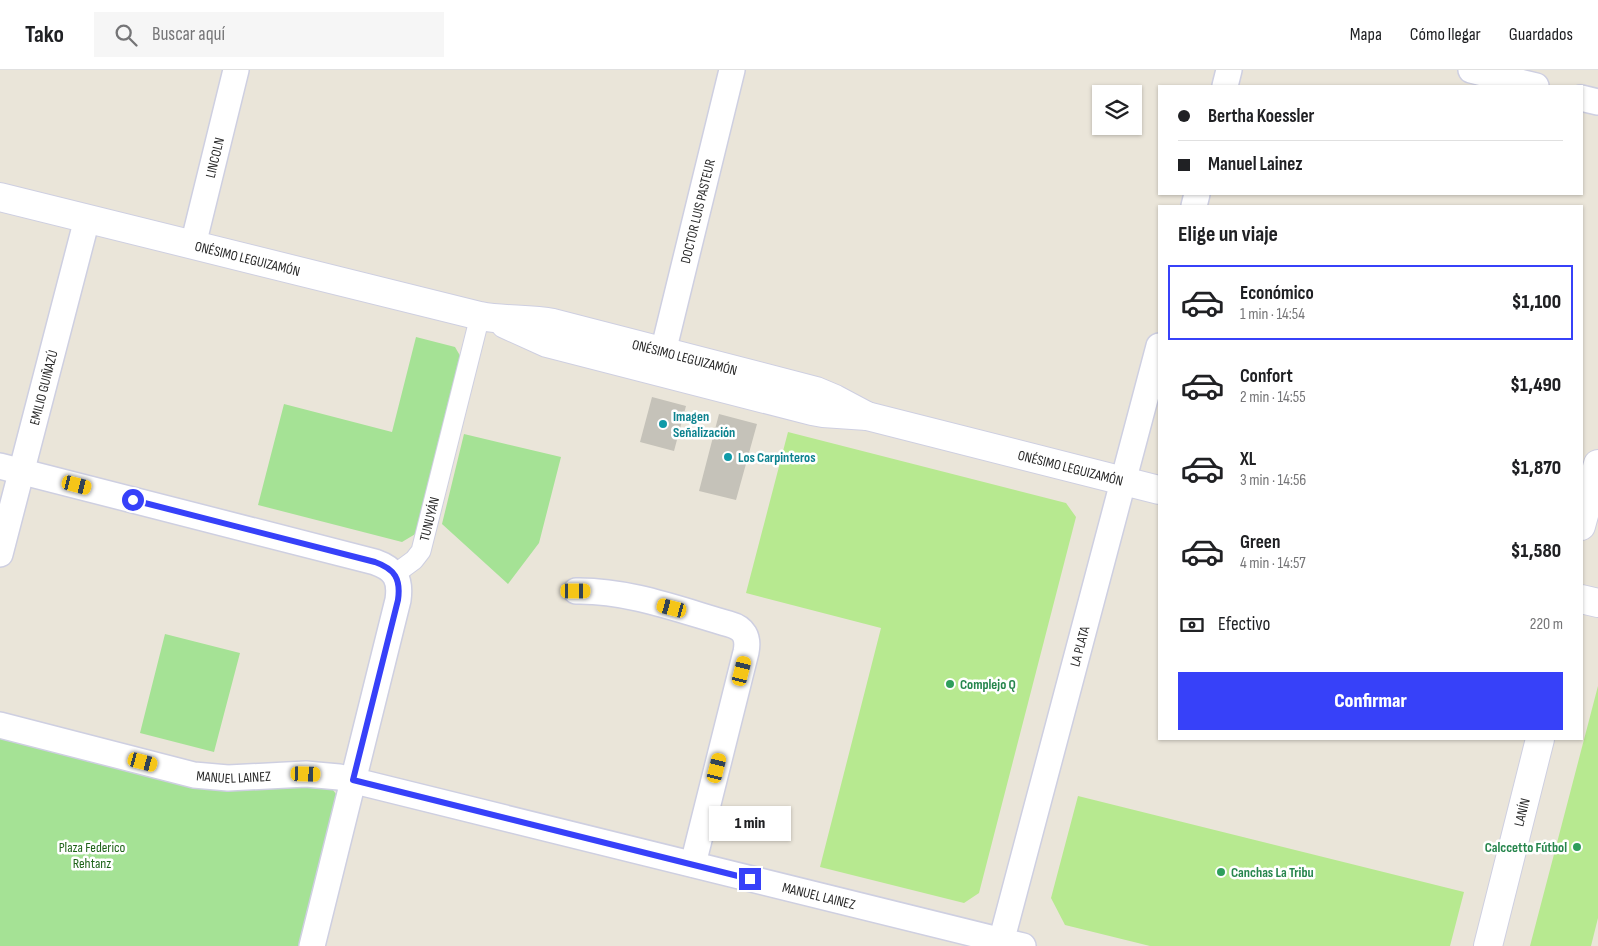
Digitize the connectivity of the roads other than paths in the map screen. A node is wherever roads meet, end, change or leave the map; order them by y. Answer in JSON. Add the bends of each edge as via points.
{"nodes":[{"id":1,"x":236,"y":70,"type":"edge"},
{"id":2,"x":732,"y":70,"type":"edge"},
{"id":3,"x":1229,"y":70,"type":"edge"},
{"id":4,"x":1470,"y":70,"type":"edge"},
{"id":5,"x":1225,"y":85,"type":"edge"},
{"id":6,"x":1532,"y":85,"type":"edge"},
{"id":7,"x":1583,"y":98,"type":"edge"},
{"id":8,"x":1598,"y":102,"type":"edge"},
{"id":9,"x":0,"y":198,"type":"edge"},
{"id":10,"x":87,"y":219,"type":"junction"},
{"id":11,"x":193,"y":245,"type":"junction"},
{"id":12,"x":488,"y":318,"type":"junction"},
{"id":13,"x":1158,"y":350,"type":"edge"},
{"id":14,"x":663,"y":352,"type":"junction"},
{"id":15,"x":867,"y":416,"type":"junction"},
{"id":16,"x":1598,"y":464,"type":"edge"},
{"id":17,"x":11,"y":468,"type":"edge"},
{"id":18,"x":1124,"y":481,"type":"junction"},
{"id":19,"x":1158,"y":490,"type":"edge"},
{"id":20,"x":1583,"y":519,"type":"edge"},
{"id":21,"x":0,"y":554,"type":"edge"},
{"id":22,"x":395,"y":574,"type":"junction"},
{"id":23,"x":576,"y":591,"type":"dead end"},
{"id":24,"x":1583,"y":599,"type":"edge"},
{"id":25,"x":1598,"y":603,"type":"edge"},
{"id":26,"x":0,"y":725,"type":"edge"},
{"id":27,"x":1540,"y":740,"type":"edge"},
{"id":28,"x":353,"y":780,"type":"junction"},
{"id":29,"x":693,"y":864,"type":"junction"},
{"id":30,"x":1008,"y":944,"type":"edge"},
{"id":31,"x":312,"y":946,"type":"edge"},
{"id":32,"x":1488,"y":946,"type":"edge"}],
"edges":[{"from":1,"to":11,"type":"street","name":"LINCOLN"},
{"from":2,"to":14,"type":"street","name":"DOCTOR LUIS PASTEUR"},
{"from":3,"to":5,"type":"street"},
{"from":4,"to":6,"type":"street"},
{"from":7,"to":8,"type":"street"},
{"from":9,"to":10,"type":"street","name":"ONÉSIMO LEGUIZAMÓN"},
{"from":10,"to":11,"type":"street","name":"ONÉSIMO LEGUIZAMÓN"},
{"from":10,"to":17,"type":"street","name":"EMILIO GUIÑAZÚ"},
{"from":11,"to":12,"type":"street","name":"ONÉSIMO LEGUIZAMÓN"},
{"from":12,"to":14,"type":"street","name":"ONÉSIMO LEGUIZAMÓN","via":[[541,321]]},
{"from":12,"to":15,"type":"street","name":"ONÉSIMO LEGUIZAMÓN","via":[[557,345],[817,412]]},
{"from":12,"to":22,"type":"street","name":"TUNUYÁN","via":[[423,546],[418,556]]},
{"from":13,"to":18,"type":"street","name":"LA PLATA"},
{"from":14,"to":15,"type":"street","name":"ONÉSIMO LEGUIZAMÓN","via":[[816,391]]},
{"from":15,"to":18,"type":"street","name":"ONÉSIMO LEGUIZAMÓN"},
{"from":16,"to":20,"type":"street"},
{"from":17,"to":21,"type":"street","name":"EMILIO GUIÑAZÚ"},
{"from":17,"to":22,"type":"street","via":[[375,562],[390,568]]},
{"from":18,"to":19,"type":"street","name":"ONÉSIMO LEGUIZAMÓN"},
{"from":18,"to":30,"type":"street","name":"LA PLATA"},
{"from":22,"to":28,"type":"street","via":[[398,600]]},
{"from":23,"to":29,"type":"street","via":[[621,594],[730,624],[740,628],[747,638]]},
{"from":24,"to":25,"type":"street"},
{"from":26,"to":28,"type":"street","name":"MANUEL LAINEZ","via":[[194,775],[228,778],[306,774]]},
{"from":27,"to":32,"type":"street","name":"LANÍN"},
{"from":28,"to":29,"type":"street","name":"MANUEL LAINEZ"},
{"from":28,"to":31,"type":"street"},
{"from":29,"to":30,"type":"street","name":"MANUEL LAINEZ"}]}
